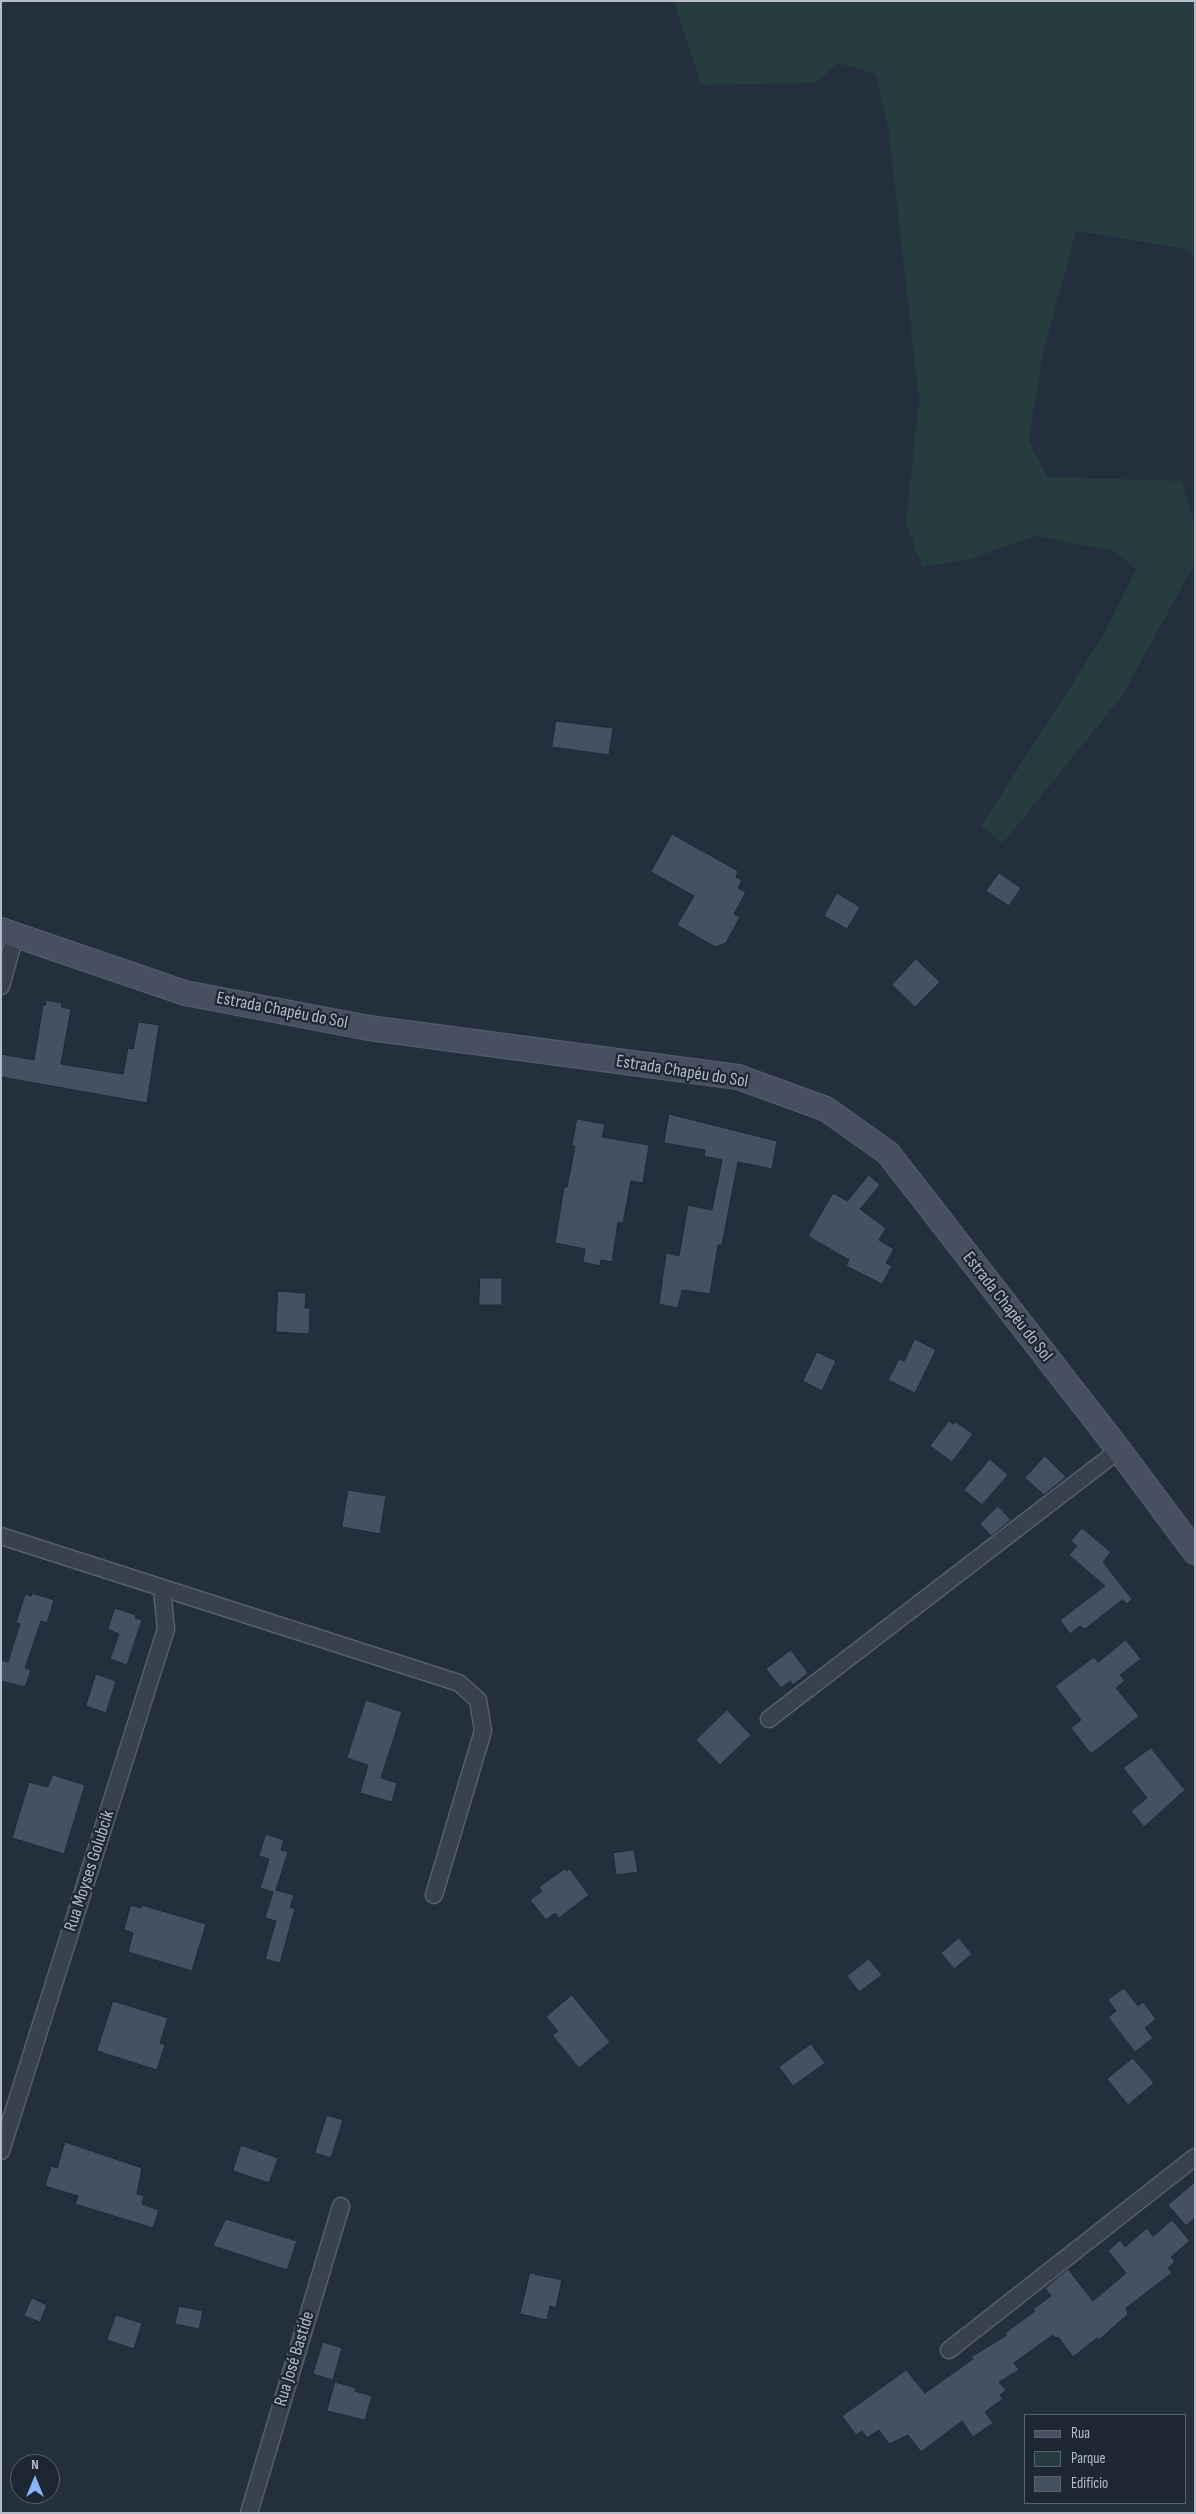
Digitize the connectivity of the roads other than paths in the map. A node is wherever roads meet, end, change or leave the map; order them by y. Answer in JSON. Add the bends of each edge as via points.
{"nodes":[{"id":1,"x":8,"y":933,"type":"edge"},
{"id":2,"x":1,"y":986,"type":"edge"},
{"id":3,"x":1119,"y":1450,"type":"junction"},
{"id":4,"x":1,"y":1536,"type":"edge"},
{"id":5,"x":1195,"y":1552,"type":"edge"},
{"id":6,"x":162,"y":1589,"type":"junction"},
{"id":7,"x":769,"y":1719,"type":"dead end"},
{"id":8,"x":434,"y":1895,"type":"dead end"},
{"id":9,"x":1,"y":2151,"type":"edge"},
{"id":10,"x":1195,"y":2157,"type":"edge"},
{"id":11,"x":341,"y":2206,"type":"dead end"},
{"id":12,"x":949,"y":2350,"type":"dead end"},
{"id":13,"x":249,"y":2513,"type":"edge"}],
"edges":[{"from":1,"to":2,"type":"street"},
{"from":1,"to":3,"type":"main road","name":"Estrada Chapéu do Sol","via":[[185,992],[368,1028],[738,1078],[826,1109],[888,1153]]},
{"from":3,"to":5,"type":"main road","name":"Estrada Chapéu do Sol"},
{"from":3,"to":7,"type":"street"},
{"from":4,"to":6,"type":"street"},
{"from":6,"to":8,"type":"street","via":[[459,1683],[478,1700],[483,1731]]},
{"from":6,"to":9,"type":"street","name":"Rua Moyses Golubcik","via":[[166,1629]]},
{"from":10,"to":12,"type":"street"},
{"from":11,"to":13,"type":"street","name":"Rua José Bastide"}]}
